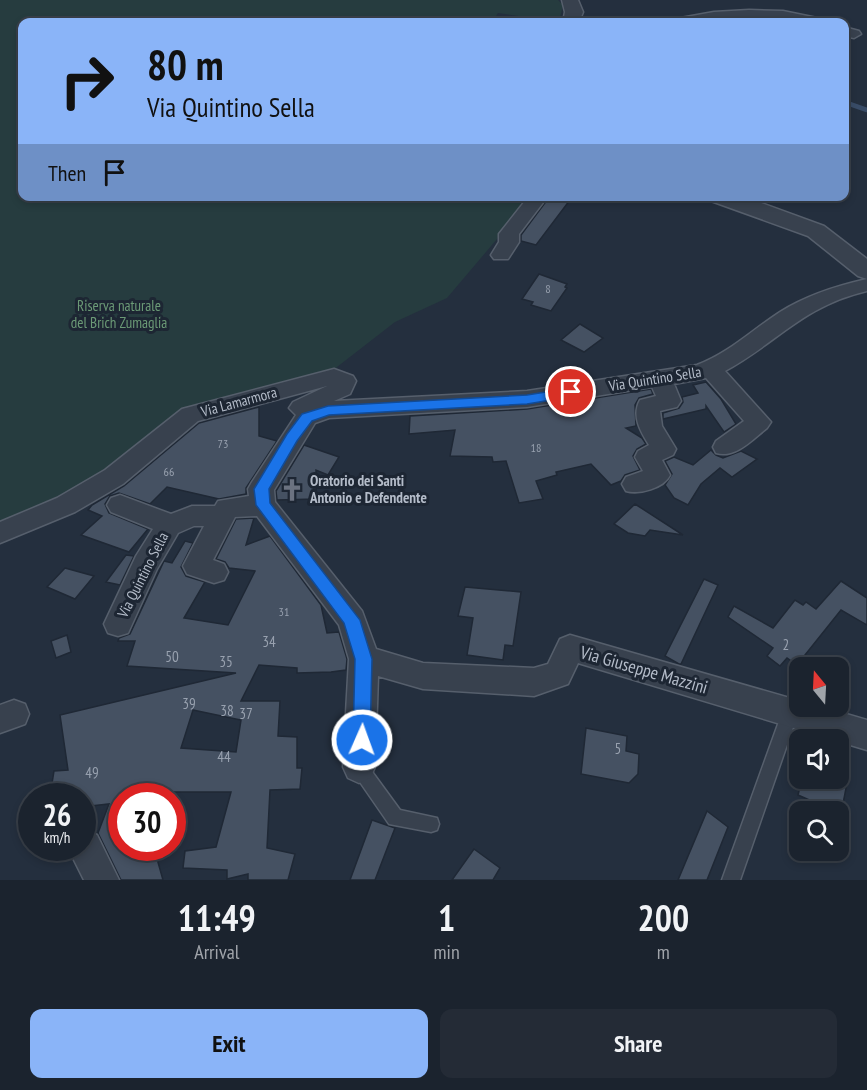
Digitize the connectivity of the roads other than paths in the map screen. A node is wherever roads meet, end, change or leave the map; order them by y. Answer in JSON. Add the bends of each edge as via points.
{"nodes":[{"id":1,"x":570,"y":0,"type":"edge"},
{"id":2,"x":572,"y":18,"type":"edge"},
{"id":3,"x":701,"y":18,"type":"edge"},
{"id":4,"x":797,"y":18,"type":"edge"},
{"id":5,"x":535,"y":201,"type":"edge"},
{"id":6,"x":733,"y":201,"type":"edge"},
{"id":7,"x":501,"y":255,"type":"dead end"},
{"id":8,"x":867,"y":271,"type":"edge"},
{"id":9,"x":867,"y":285,"type":"edge"},
{"id":10,"x":710,"y":369,"type":"junction"},
{"id":11,"x":660,"y":378,"type":"junction"},
{"id":12,"x":292,"y":438,"type":"junction"},
{"id":13,"x":725,"y":447,"type":"dead end"},
{"id":14,"x":635,"y":484,"type":"dead end"},
{"id":15,"x":120,"y":505,"type":"dead end"},
{"id":16,"x":263,"y":505,"type":"junction"},
{"id":17,"x":222,"y":516,"type":"junction"},
{"id":18,"x":169,"y":526,"type":"junction"},
{"id":19,"x":0,"y":533,"type":"edge"},
{"id":20,"x":214,"y":572,"type":"dead end"},
{"id":21,"x":118,"y":624,"type":"dead end"},
{"id":22,"x":364,"y":659,"type":"junction"},
{"id":23,"x":789,"y":713,"type":"edge"},
{"id":24,"x":789,"y":716,"type":"edge"},
{"id":25,"x":804,"y":717,"type":"edge"},
{"id":26,"x":867,"y":735,"type":"edge"},
{"id":27,"x":359,"y":767,"type":"joint"},
{"id":28,"x":431,"y":824,"type":"dead end"},
{"id":29,"x":92,"y":861,"type":"edge"},
{"id":30,"x":102,"y":880,"type":"edge"},
{"id":31,"x":731,"y":880,"type":"edge"}],
"edges":[{"from":1,"to":2,"type":"street"},
{"from":3,"to":4,"type":"street","via":[[745,14]]},
{"from":5,"to":7,"type":"street","via":[[508,234],[509,242]]},
{"from":6,"to":8,"type":"street","via":[[816,231]]},
{"from":9,"to":10,"type":"street","name":"Via Quintino Sella","via":[[840,290],[800,308]]},
{"from":10,"to":11,"type":"street","name":"Via Quintino Sella"},
{"from":10,"to":13,"type":"street","via":[[759,422]]},
{"from":11,"to":12,"type":"street","name":"Via Quintino Sella","via":[[527,399],[328,411],[307,417]]},
{"from":11,"to":14,"type":"street","via":[[669,401],[648,406],[650,427],[664,449],[646,457],[658,475]]},
{"from":12,"to":16,"type":"street","name":"Via Quintino Sella","via":[[261,489]]},
{"from":12,"to":19,"type":"street","name":"Via Lamarmora","via":[[284,433],[302,407],[342,388],[345,381],[334,377],[190,415],[114,477],[66,505]]},
{"from":15,"to":18,"type":"street","name":"Via Quintino Sella"},
{"from":16,"to":17,"type":"street","name":"Via Quintino Sella","via":[[226,508]]},
{"from":16,"to":22,"type":"street","via":[[352,620]]},
{"from":17,"to":18,"type":"street","name":"Via Quintino Sella","via":[[192,516]]},
{"from":17,"to":20,"type":"street","via":[[197,566]]},
{"from":18,"to":21,"type":"street","name":"Via Quintino Sella"},
{"from":22,"to":23,"type":"street","name":"Via Giuseppe Mazzini","via":[[423,676],[534,682],[558,675],[570,648]]},
{"from":22,"to":27,"type":"street"},
{"from":24,"to":31,"type":"lane"},
{"from":25,"to":26,"type":"street","name":"Via Giuseppe Mazzini"},
{"from":27,"to":28,"type":"lane","via":[[395,818]]},
{"from":29,"to":30,"type":"street"}]}
